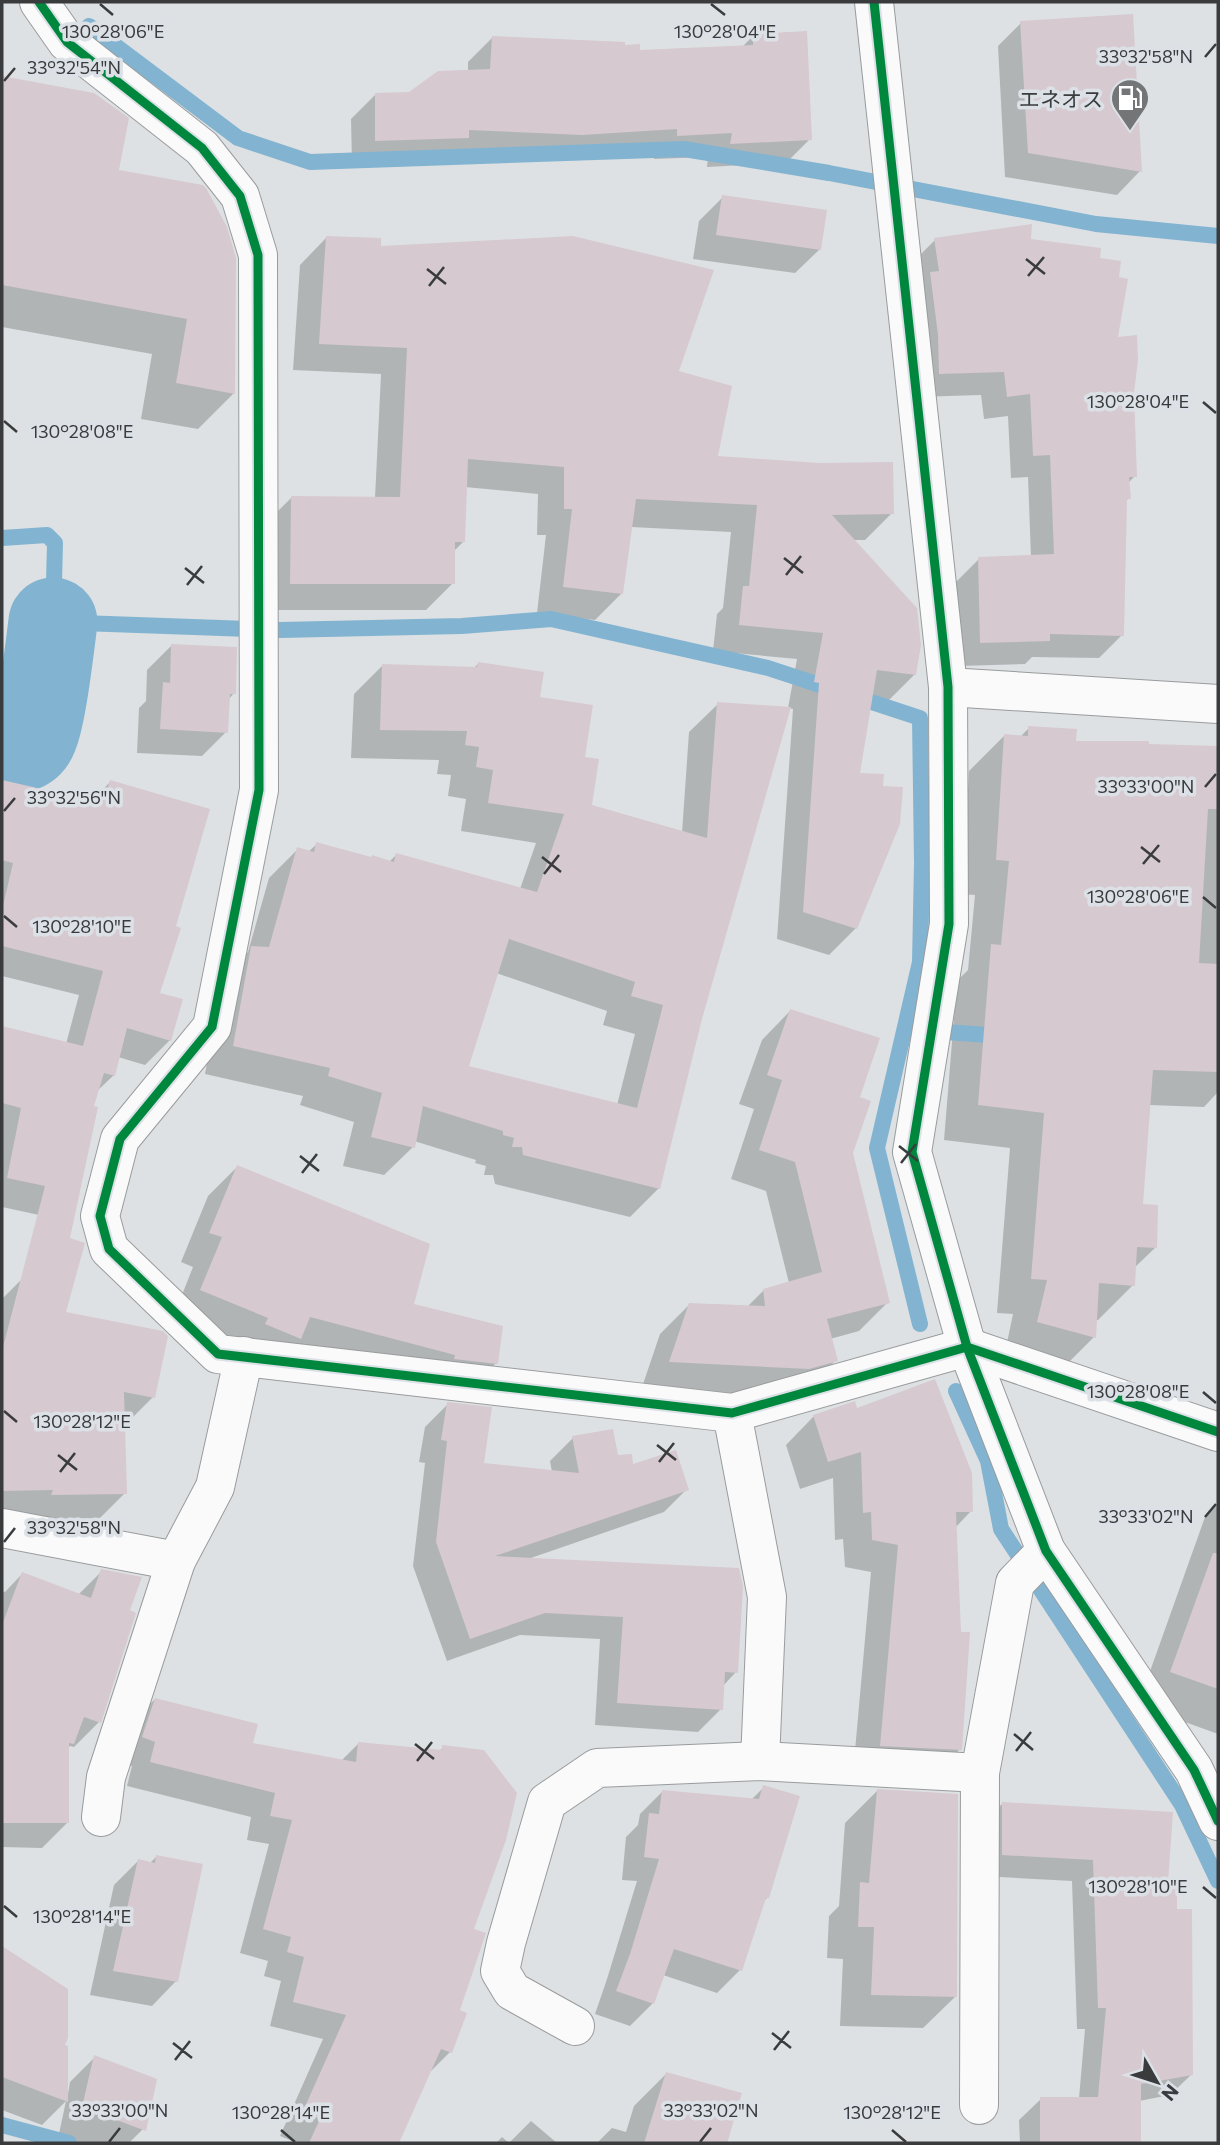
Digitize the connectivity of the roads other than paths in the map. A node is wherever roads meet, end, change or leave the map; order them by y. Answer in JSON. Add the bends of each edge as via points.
{"nodes":[{"id":1,"x":39,"y":2,"type":"edge"},
{"id":2,"x":874,"y":2,"type":"edge"},
{"id":3,"x":948,"y":687,"type":"junction"},
{"id":4,"x":1218,"y":704,"type":"edge"},
{"id":5,"x":967,"y":1347,"type":"junction"},
{"id":6,"x":244,"y":1356,"type":"junction"},
{"id":7,"x":732,"y":1413,"type":"junction"},
{"id":8,"x":1218,"y":1432,"type":"edge"},
{"id":9,"x":2,"y":1528,"type":"edge"},
{"id":10,"x":1046,"y":1551,"type":"junction"},
{"id":11,"x":176,"y":1561,"type":"junction"},
{"id":12,"x":760,"y":1761,"type":"junction"},
{"id":13,"x":980,"y":1773,"type":"junction"},
{"id":14,"x":101,"y":1817,"type":"dead end"},
{"id":15,"x":1218,"y":1821,"type":"edge"},
{"id":16,"x":575,"y":2026,"type":"dead end"},
{"id":17,"x":979,"y":2105,"type":"dead end"}],
"edges":[{"from":1,"to":6,"type":"street","via":[[67,42],[202,148],[240,196],[258,255],[259,790],[212,1027],[120,1139],[100,1216],[109,1249],[218,1354]]},
{"from":2,"to":3,"type":"street"},
{"from":3,"to":4,"type":"street"},
{"from":3,"to":5,"type":"street","via":[[949,924],[912,1152]]},
{"from":5,"to":7,"type":"street"},
{"from":5,"to":8,"type":"street"},
{"from":5,"to":10,"type":"street"},
{"from":6,"to":7,"type":"street"},
{"from":6,"to":11,"type":"street","via":[[215,1488]]},
{"from":7,"to":12,"type":"street","via":[[767,1597]]},
{"from":9,"to":11,"type":"street"},
{"from":10,"to":13,"type":"street","via":[[1015,1583]]},
{"from":10,"to":15,"type":"street","via":[[1194,1770]]},
{"from":11,"to":14,"type":"street","via":[[106,1777]]},
{"from":12,"to":13,"type":"street"},
{"from":12,"to":16,"type":"street","via":[[597,1768],[547,1802],[500,1971],[512,1991]]},
{"from":13,"to":17,"type":"street"}]}
